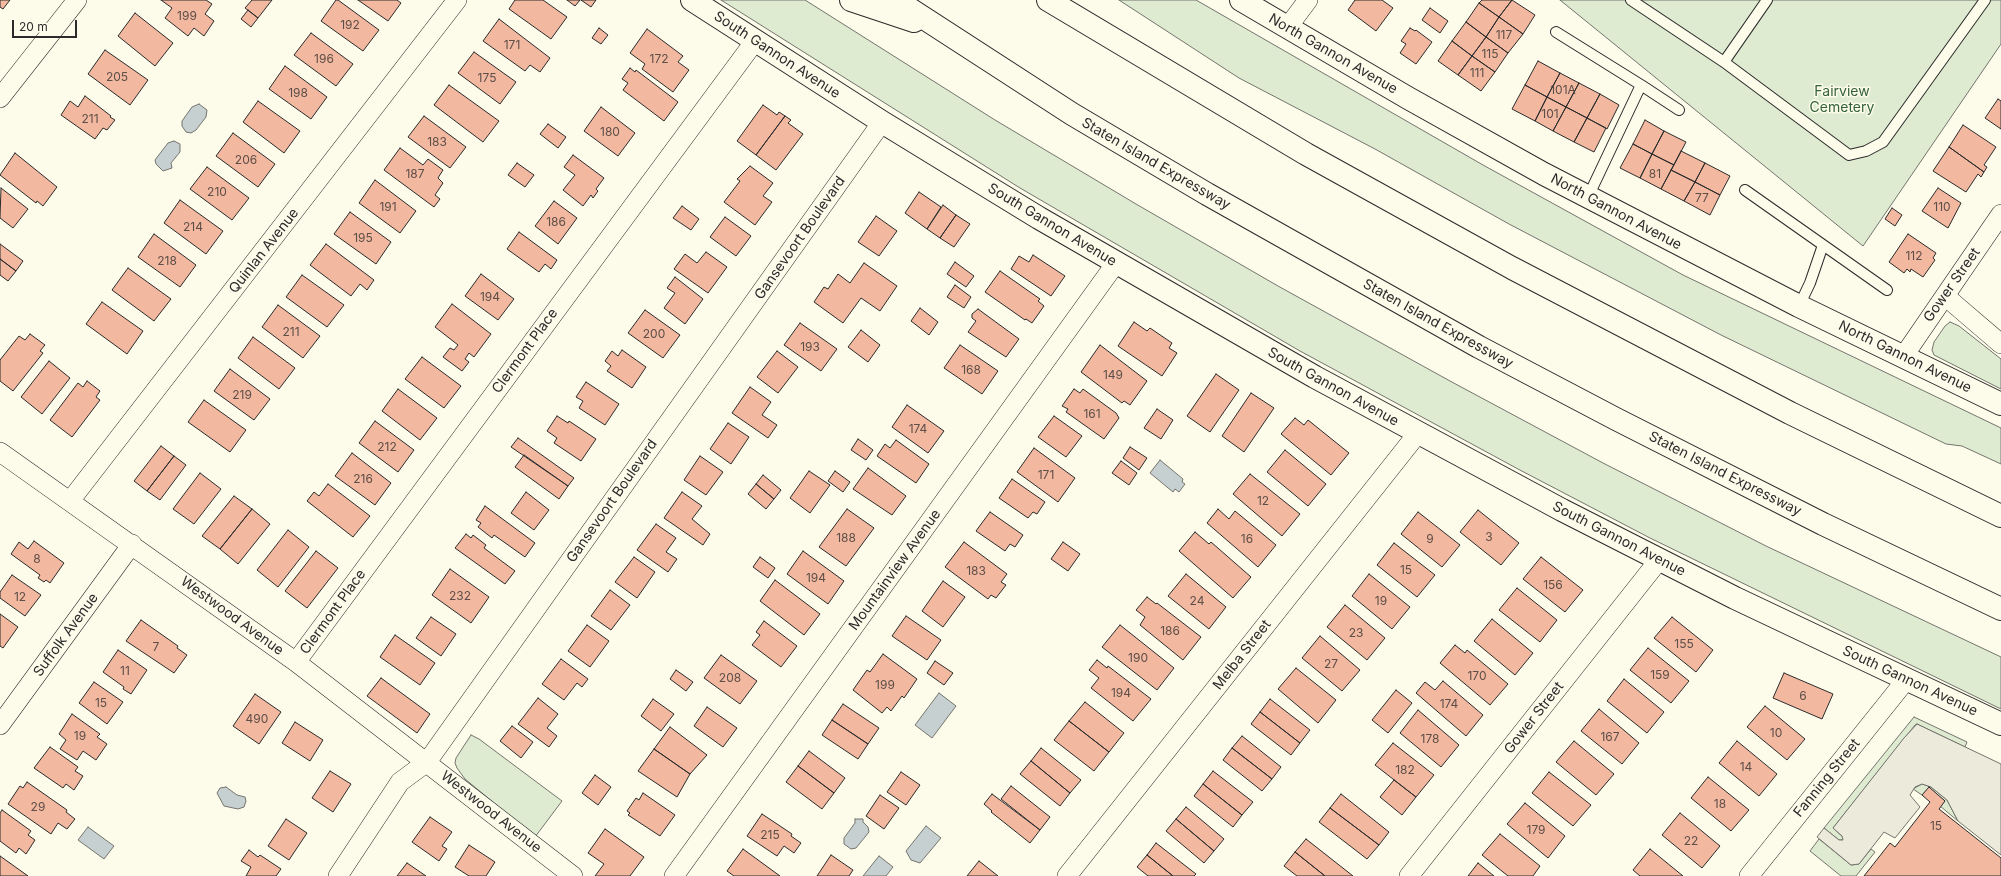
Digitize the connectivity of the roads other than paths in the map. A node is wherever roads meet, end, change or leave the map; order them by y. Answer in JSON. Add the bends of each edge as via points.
{"nodes":[{"id":1,"x":77,"y":0,"type":"edge"},
{"id":2,"x":457,"y":0,"type":"edge"},
{"id":3,"x":692,"y":0,"type":"edge"},
{"id":4,"x":851,"y":0,"type":"edge"},
{"id":5,"x":896,"y":0,"type":"edge"},
{"id":6,"x":1048,"y":0,"type":"edge"},
{"id":7,"x":1240,"y":0,"type":"edge"},
{"id":8,"x":1308,"y":0,"type":"edge"},
{"id":9,"x":1631,"y":0,"type":"edge"},
{"id":10,"x":1766,"y":0,"type":"edge"},
{"id":11,"x":1985,"y":0,"type":"edge"},
{"id":12,"x":1287,"y":28,"type":"junction"},
{"id":13,"x":939,"y":29,"type":"junction"},
{"id":14,"x":1556,"y":32,"type":"dead end"},
{"id":15,"x":755,"y":41,"type":"junction"},
{"id":16,"x":1724,"y":62,"type":"junction"},
{"id":17,"x":1641,"y":85,"type":"junction"},
{"id":18,"x":0,"y":98,"type":"edge"},
{"id":19,"x":1679,"y":110,"type":"dead end"},
{"id":20,"x":882,"y":122,"type":"junction"},
{"id":21,"x":1745,"y":190,"type":"dead end"},
{"id":22,"x":1588,"y":197,"type":"junction"},
{"id":23,"x":2001,"y":214,"type":"edge"},
{"id":24,"x":1823,"y":245,"type":"junction"},
{"id":25,"x":1116,"y":263,"type":"junction"},
{"id":26,"x":1887,"y":290,"type":"dead end"},
{"id":27,"x":1945,"y":296,"type":"junction"},
{"id":28,"x":1799,"y":306,"type":"junction"},
{"id":29,"x":2001,"y":344,"type":"edge"},
{"id":30,"x":1903,"y":357,"type":"junction"},
{"id":31,"x":2001,"y":404,"type":"edge"},
{"id":32,"x":1418,"y":434,"type":"junction"},
{"id":33,"x":0,"y":452,"type":"edge"},
{"id":34,"x":70,"y":501,"type":"junction"},
{"id":35,"x":2001,"y":516,"type":"edge"},
{"id":36,"x":132,"y":544,"type":"junction"},
{"id":37,"x":1659,"y":560,"type":"junction"},
{"id":38,"x":2001,"y":609,"type":"edge"},
{"id":39,"x":296,"y":662,"type":"junction"},
{"id":40,"x":1906,"y":680,"type":"junction"},
{"id":41,"x":2001,"y":724,"type":"edge"},
{"id":42,"x":0,"y":725,"type":"edge"},
{"id":43,"x":427,"y":762,"type":"junction"},
{"id":44,"x":338,"y":876,"type":"edge"},
{"id":45,"x":573,"y":876,"type":"edge"},
{"id":46,"x":674,"y":876,"type":"edge"},
{"id":47,"x":1067,"y":876,"type":"edge"},
{"id":48,"x":1409,"y":876,"type":"edge"},
{"id":49,"x":1749,"y":876,"type":"edge"}],
"edges":[{"from":1,"to":18,"type":"street"},
{"from":2,"to":34,"type":"street","name":"Quinlan Avenue"},
{"from":3,"to":15,"type":"main road","name":"South Gannon Avenue"},
{"from":4,"to":13,"type":"main road"},
{"from":5,"to":13,"type":"main road","name":"Staten Island Expressway"},
{"from":6,"to":35,"type":"main road","via":[[1306,154],[1512,268],[1790,413]]},
{"from":7,"to":12,"type":"main road","name":"North Gannon Avenue"},
{"from":8,"to":12,"type":"street"},
{"from":9,"to":16,"type":"lane"},
{"from":10,"to":16,"type":"lane"},
{"from":11,"to":16,"type":"lane","via":[[1883,142],[1866,151],[1849,155]]},
{"from":12,"to":22,"type":"main road","name":"North Gannon Avenue","via":[[1471,134]]},
{"from":13,"to":38,"type":"main road","name":"Staten Island Expressway","via":[[1139,154],[1479,347],[1810,517]]},
{"from":14,"to":17,"type":"lane"},
{"from":15,"to":20,"type":"main road","name":"South Gannon Avenue"},
{"from":15,"to":39,"type":"street","name":"Clermont Place"},
{"from":17,"to":19,"type":"lane"},
{"from":17,"to":22,"type":"lane"},
{"from":20,"to":25,"type":"main road","name":"South Gannon Avenue"},
{"from":20,"to":43,"type":"street","name":"Gansevoort Boulevard"},
{"from":21,"to":24,"type":"lane"},
{"from":22,"to":28,"type":"main road","name":"North Gannon Avenue"},
{"from":23,"to":27,"type":"street","name":"Gower Street"},
{"from":24,"to":26,"type":"lane"},
{"from":24,"to":28,"type":"lane"},
{"from":25,"to":32,"type":"main road","name":"South Gannon Avenue"},
{"from":25,"to":46,"type":"street","name":"Mountainview Avenue"},
{"from":27,"to":29,"type":"street"},
{"from":27,"to":30,"type":"street","name":"Gower Street"},
{"from":28,"to":30,"type":"main road","name":"North Gannon Avenue"},
{"from":30,"to":31,"type":"main road","name":"North Gannon Avenue"},
{"from":32,"to":37,"type":"main road","name":"South Gannon Avenue"},
{"from":32,"to":47,"type":"street","name":"Melba Street"},
{"from":33,"to":34,"type":"street","name":"Westwood Avenue"},
{"from":34,"to":36,"type":"street","name":"Westwood Avenue"},
{"from":36,"to":39,"type":"street","name":"Westwood Avenue"},
{"from":36,"to":42,"type":"street","name":"Suffolk Avenue"},
{"from":37,"to":40,"type":"main road","name":"South Gannon Avenue"},
{"from":37,"to":48,"type":"street","name":"Gower Street"},
{"from":39,"to":43,"type":"street","name":"Westwood Avenue"},
{"from":40,"to":41,"type":"main road","name":"South Gannon Avenue"},
{"from":40,"to":49,"type":"street","name":"Fanning Street"},
{"from":43,"to":44,"type":"street","name":"Gansevoort Boulevard","via":[[400,782]]},
{"from":43,"to":45,"type":"street","name":"Westwood Avenue"}]}
